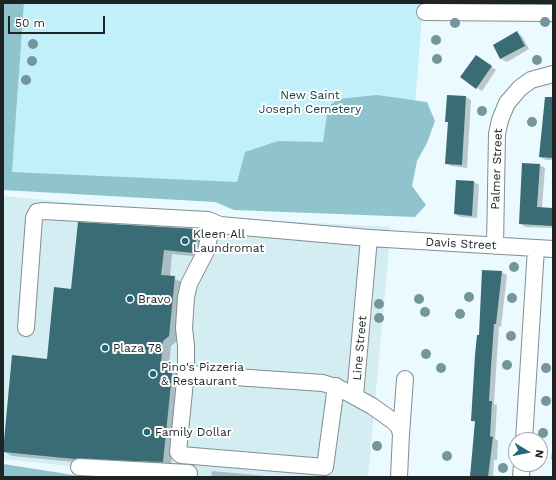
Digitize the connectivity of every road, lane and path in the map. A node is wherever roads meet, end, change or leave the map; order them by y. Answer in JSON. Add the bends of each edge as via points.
{"nodes":[{"id":1,"x":425,"y":12,"type":"dead end"},
{"id":2,"x":553,"y":13,"type":"edge"},
{"id":3,"x":553,"y":74,"type":"edge"},
{"id":4,"x":220,"y":225,"type":"junction"},
{"id":5,"x":369,"y":238,"type":"junction"},
{"id":6,"x":495,"y":246,"type":"junction"},
{"id":7,"x":536,"y":248,"type":"junction"},
{"id":8,"x":553,"y":249,"type":"edge"},
{"id":9,"x":26,"y":328,"type":"dead end"},
{"id":10,"x":186,"y":371,"type":"junction"},
{"id":11,"x":405,"y":379,"type":"dead end"},
{"id":12,"x":336,"y":386,"type":"junction"},
{"id":13,"x":355,"y":396,"type":"junction"},
{"id":14,"x":524,"y":432,"type":"edge"},
{"id":15,"x":401,"y":434,"type":"junction"},
{"id":16,"x":191,"y":456,"type":"junction"},
{"id":17,"x":79,"y":467,"type":"dead end"},
{"id":18,"x":277,"y":470,"type":"edge"},
{"id":19,"x":310,"y":472,"type":"edge"},
{"id":20,"x":189,"y":475,"type":"edge"},
{"id":21,"x":398,"y":477,"type":"edge"}],
"edges":[{"from":1,"to":2,"type":"street"},
{"from":3,"to":6,"type":"street","name":"Palmer Street","via":[[531,80],[520,88],[507,103],[500,120],[497,134]]},
{"from":4,"to":5,"type":"street","name":"Davis Street"},
{"from":4,"to":9,"type":"street","name":"Davis Street","via":[[208,220],[37,212],[34,218]]},
{"from":4,"to":10,"type":"street","via":[[211,228],[206,251],[188,287],[184,328]]},
{"from":5,"to":6,"type":"street","name":"Davis Street"},
{"from":5,"to":13,"type":"street","name":"Line Street"},
{"from":6,"to":7,"type":"street","name":"Davis Street"},
{"from":7,"to":8,"type":"street","name":"Davis Street"},
{"from":7,"to":14,"type":"street"},
{"from":10,"to":12,"type":"street","via":[[190,374]]},
{"from":10,"to":16,"type":"street","via":[[178,452]]},
{"from":11,"to":15,"type":"street"},
{"from":12,"to":13,"type":"street"},
{"from":12,"to":19,"type":"street","via":[[326,464],[325,467]]},
{"from":13,"to":15,"type":"street","name":"Line Street","via":[[393,421]]},
{"from":15,"to":21,"type":"street"},
{"from":16,"to":18,"type":"street"},
{"from":16,"to":20,"type":"street"},
{"from":17,"to":20,"type":"street"},
{"from":18,"to":19,"type":"street"}]}
